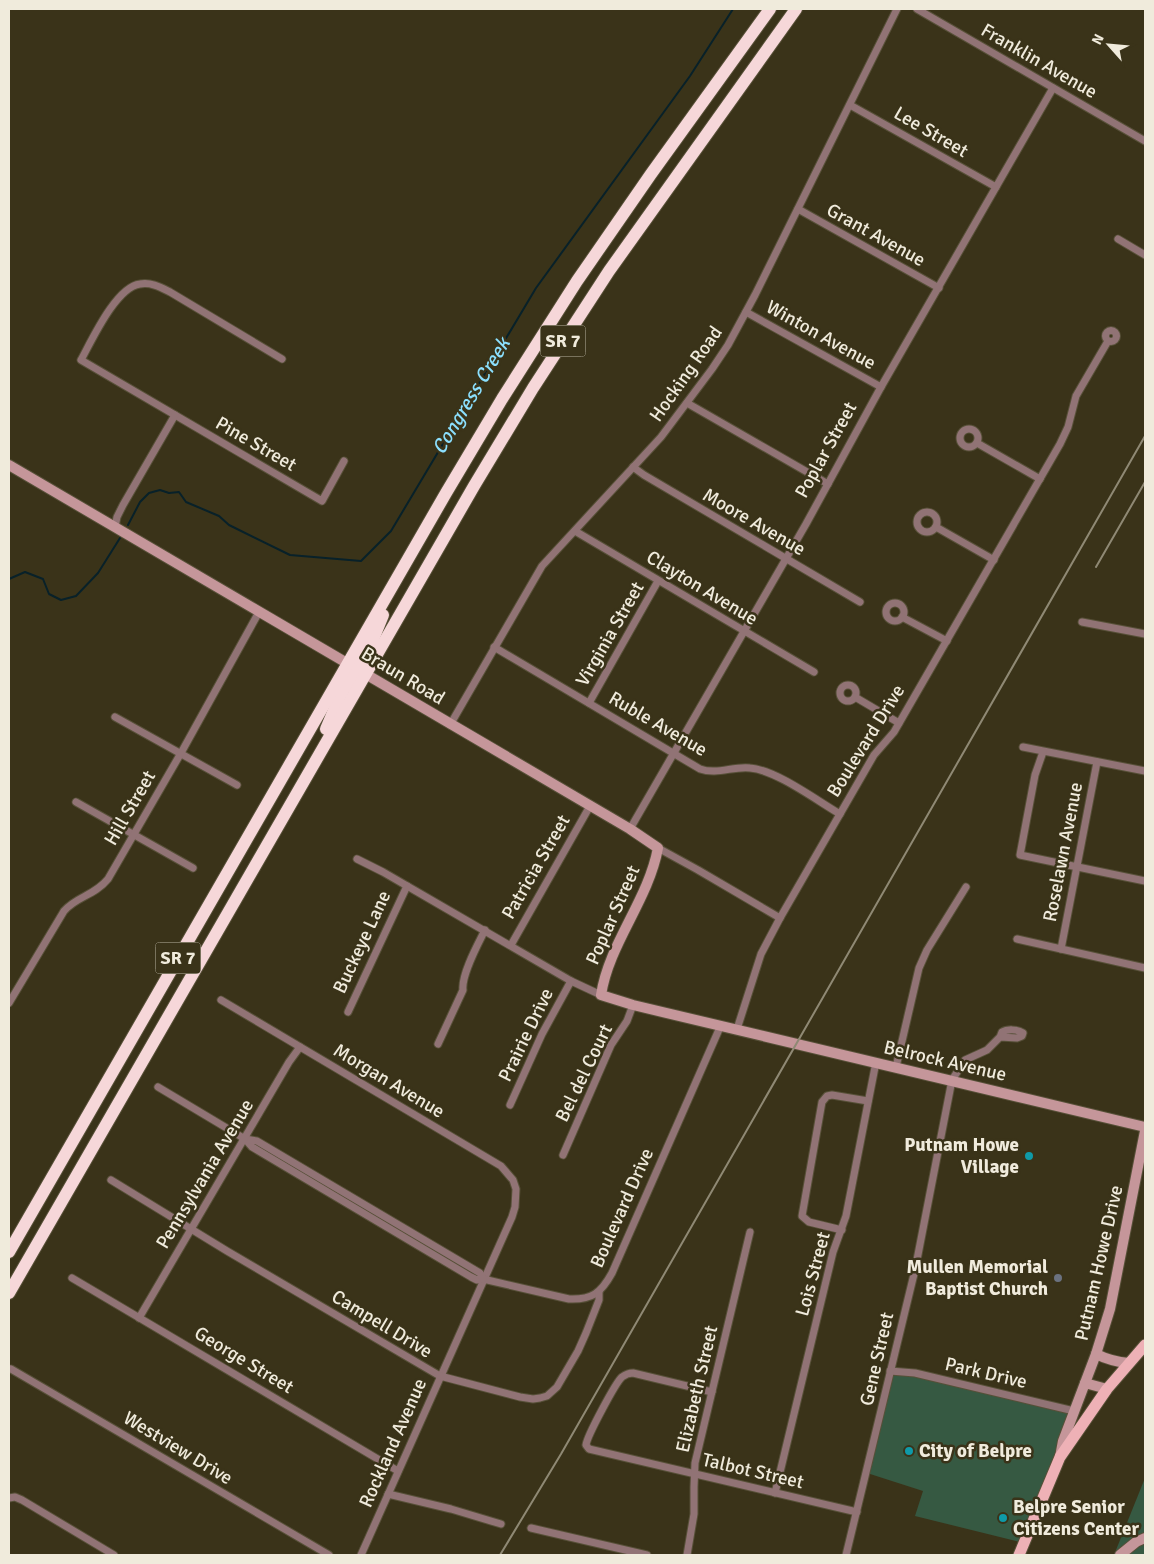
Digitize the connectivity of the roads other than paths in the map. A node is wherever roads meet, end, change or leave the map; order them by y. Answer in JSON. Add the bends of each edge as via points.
{"nodes":[{"id":1,"x":770,"y":9,"type":"edge"},
{"id":2,"x":796,"y":9,"type":"edge"},
{"id":3,"x":897,"y":9,"type":"edge"},
{"id":4,"x":917,"y":9,"type":"edge"},
{"id":5,"x":1053,"y":88,"type":"junction"},
{"id":6,"x":850,"y":105,"type":"junction"},
{"id":7,"x":1145,"y":141,"type":"edge"},
{"id":8,"x":996,"y":187,"type":"junction"},
{"id":9,"x":798,"y":209,"type":"junction"},
{"id":10,"x":1118,"y":239,"type":"dead end"},
{"id":11,"x":1145,"y":254,"type":"edge"},
{"id":12,"x":939,"y":288,"type":"junction"},
{"id":13,"x":746,"y":312,"type":"junction"},
{"id":14,"x":1108,"y":341,"type":"dead end"},
{"id":15,"x":282,"y":359,"type":"dead end"},
{"id":16,"x":881,"y":387,"type":"junction"},
{"id":17,"x":688,"y":402,"type":"junction"},
{"id":18,"x":175,"y":415,"type":"junction"},
{"id":19,"x":977,"y":443,"type":"dead end"},
{"id":20,"x":344,"y":462,"type":"dead end"},
{"id":21,"x":9,"y":464,"type":"edge"},
{"id":22,"x":634,"y":467,"type":"junction"},
{"id":23,"x":1040,"y":478,"type":"junction"},
{"id":24,"x":828,"y":484,"type":"junction"},
{"id":25,"x":936,"y":527,"type":"dead end"},
{"id":26,"x":115,"y":528,"type":"junction"},
{"id":27,"x":575,"y":531,"type":"junction"},
{"id":28,"x":785,"y":558,"type":"junction"},
{"id":29,"x":994,"y":560,"type":"junction"},
{"id":30,"x":658,"y":581,"type":"junction"},
{"id":31,"x":860,"y":602,"type":"dead end"},
{"id":32,"x":259,"y":612,"type":"junction"},
{"id":33,"x":902,"y":617,"type":"dead end"},
{"id":34,"x":1082,"y":622,"type":"dead end"},
{"id":35,"x":743,"y":631,"type":"junction"},
{"id":36,"x":1145,"y":634,"type":"edge"},
{"id":37,"x":947,"y":641,"type":"junction"},
{"id":38,"x":494,"y":647,"type":"junction"},
{"id":39,"x":357,"y":669,"type":"junction"},
{"id":40,"x":814,"y":672,"type":"dead end"},
{"id":41,"x":855,"y":697,"type":"dead end"},
{"id":42,"x":589,"y":703,"type":"junction"},
{"id":43,"x":115,"y":717,"type":"dead end"},
{"id":44,"x":900,"y":723,"type":"junction"},
{"id":45,"x":450,"y":725,"type":"junction"},
{"id":46,"x":1023,"y":747,"type":"dead end"},
{"id":47,"x":1042,"y":752,"type":"junction"},
{"id":48,"x":181,"y":753,"type":"junction"},
{"id":49,"x":672,"y":753,"type":"junction"},
{"id":50,"x":1097,"y":762,"type":"junction"},
{"id":51,"x":1145,"y":771,"type":"edge"},
{"id":52,"x":237,"y":785,"type":"dead end"},
{"id":53,"x":76,"y":802,"type":"dead end"},
{"id":54,"x":590,"y":806,"type":"junction"},
{"id":55,"x":840,"y":814,"type":"junction"},
{"id":56,"x":630,"y":829,"type":"junction"},
{"id":57,"x":133,"y":835,"type":"junction"},
{"id":58,"x":658,"y":848,"type":"junction"},
{"id":59,"x":357,"y":859,"type":"dead end"},
{"id":60,"x":1076,"y":867,"type":"junction"},
{"id":61,"x":193,"y":868,"type":"dead end"},
{"id":62,"x":1145,"y":881,"type":"edge"},
{"id":63,"x":407,"y":886,"type":"junction"},
{"id":64,"x":966,"y":887,"type":"dead end"},
{"id":65,"x":780,"y":918,"type":"junction"},
{"id":66,"x":485,"y":930,"type":"junction"},
{"id":67,"x":1017,"y":939,"type":"dead end"},
{"id":68,"x":511,"y":945,"type":"junction"},
{"id":69,"x":1060,"y":949,"type":"junction"},
{"id":70,"x":1145,"y":968,"type":"edge"},
{"id":71,"x":571,"y":981,"type":"junction"},
{"id":72,"x":601,"y":995,"type":"junction"},
{"id":73,"x":221,"y":1000,"type":"dead end"},
{"id":74,"x":9,"y":1002,"type":"edge"},
{"id":75,"x":633,"y":1005,"type":"junction"},
{"id":76,"x":348,"y":1012,"type":"dead end"},
{"id":77,"x":721,"y":1026,"type":"junction"},
{"id":78,"x":737,"y":1029,"type":"junction"},
{"id":79,"x":1000,"y":1037,"type":"dead end"},
{"id":80,"x":438,"y":1044,"type":"dead end"},
{"id":81,"x":300,"y":1048,"type":"junction"},
{"id":82,"x":876,"y":1062,"type":"junction"},
{"id":83,"x":896,"y":1067,"type":"junction"},
{"id":84,"x":952,"y":1080,"type":"junction"},
{"id":85,"x":158,"y":1087,"type":"dead end"},
{"id":86,"x":868,"y":1101,"type":"junction"},
{"id":87,"x":510,"y":1105,"type":"dead end"},
{"id":88,"x":1145,"y":1129,"type":"edge"},
{"id":89,"x":245,"y":1139,"type":"junction"},
{"id":90,"x":563,"y":1155,"type":"dead end"},
{"id":91,"x":110,"y":1180,"type":"dead end"},
{"id":92,"x":515,"y":1207,"type":"joint"},
{"id":93,"x":191,"y":1230,"type":"junction"},
{"id":94,"x":842,"y":1230,"type":"junction"},
{"id":95,"x":750,"y":1232,"type":"dead end"},
{"id":96,"x":9,"y":1252,"type":"edge"},
{"id":97,"x":72,"y":1278,"type":"dead end"},
{"id":98,"x":483,"y":1279,"type":"junction"},
{"id":99,"x":599,"y":1292,"type":"junction"},
{"id":100,"x":9,"y":1293,"type":"edge"},
{"id":101,"x":139,"y":1318,"type":"junction"},
{"id":102,"x":1145,"y":1344,"type":"edge"},
{"id":103,"x":1096,"y":1354,"type":"junction"},
{"id":104,"x":1129,"y":1363,"type":"junction"},
{"id":105,"x":11,"y":1369,"type":"dead end"},
{"id":106,"x":890,"y":1370,"type":"junction"},
{"id":107,"x":440,"y":1376,"type":"junction"},
{"id":108,"x":1085,"y":1383,"type":"junction"},
{"id":109,"x":1107,"y":1389,"type":"junction"},
{"id":110,"x":712,"y":1392,"type":"junction"},
{"id":111,"x":1074,"y":1411,"type":"junction"},
{"id":112,"x":1060,"y":1457,"type":"junction"},
{"id":113,"x":398,"y":1471,"type":"junction"},
{"id":114,"x":695,"y":1474,"type":"junction"},
{"id":115,"x":776,"y":1493,"type":"junction"},
{"id":116,"x":388,"y":1494,"type":"junction"},
{"id":117,"x":9,"y":1498,"type":"edge"},
{"id":118,"x":857,"y":1512,"type":"junction"},
{"id":119,"x":501,"y":1524,"type":"dead end"},
{"id":120,"x":531,"y":1528,"type":"dead end"},
{"id":121,"x":1145,"y":1538,"type":"edge"},
{"id":122,"x":114,"y":1555,"type":"edge"},
{"id":123,"x":329,"y":1555,"type":"edge"},
{"id":124,"x":361,"y":1555,"type":"edge"},
{"id":125,"x":647,"y":1555,"type":"edge"},
{"id":126,"x":687,"y":1555,"type":"edge"},
{"id":127,"x":846,"y":1555,"type":"edge"},
{"id":128,"x":1019,"y":1555,"type":"edge"},
{"id":129,"x":1120,"y":1555,"type":"edge"}],
"edges":[{"from":1,"to":39,"type":"highway","name":"SR 7","number":"SR 7","via":[[629,206],[502,399],[410,555]]},
{"from":2,"to":39,"type":"highway","name":"SR 7","number":"SR 7","via":[[654,206],[561,343]]},
{"from":3,"to":6,"type":"street","name":"Hocking Road"},
{"from":4,"to":5,"type":"street","name":"Franklin Avenue"},
{"from":5,"to":7,"type":"street","name":"Franklin Avenue"},
{"from":5,"to":8,"type":"street","name":"Poplar Street"},
{"from":6,"to":8,"type":"street","name":"Lee Street"},
{"from":6,"to":9,"type":"street","name":"Hocking Road"},
{"from":8,"to":12,"type":"street","name":"Poplar Street"},
{"from":9,"to":12,"type":"street","name":"Grant Avenue"},
{"from":9,"to":13,"type":"street","name":"Hocking Road"},
{"from":10,"to":11,"type":"street"},
{"from":12,"to":16,"type":"street","name":"Poplar Street"},
{"from":13,"to":16,"type":"street","name":"Winton Avenue"},
{"from":13,"to":17,"type":"street","name":"Hocking Road"},
{"from":14,"to":23,"type":"street","name":"Boulevard Drive","via":[[1076,396],[1068,428]]},
{"from":15,"to":18,"type":"street","name":"Pine Street","via":[[158,286],[132,286],[120,296],[81,360]]},
{"from":16,"to":24,"type":"street","name":"Poplar Street"},
{"from":17,"to":22,"type":"street","name":"Hocking Road"},
{"from":17,"to":24,"type":"street"},
{"from":18,"to":20,"type":"street","name":"Pine Street","via":[[322,501]]},
{"from":18,"to":26,"type":"street","via":[[116,517]]},
{"from":19,"to":23,"type":"street"},
{"from":21,"to":26,"type":"street","name":"Braun Road"},
{"from":22,"to":27,"type":"street","name":"Hocking Road"},
{"from":22,"to":28,"type":"street","name":"Moore Avenue"},
{"from":23,"to":29,"type":"street","name":"Boulevard Drive"},
{"from":24,"to":28,"type":"street","name":"Poplar Street"},
{"from":25,"to":29,"type":"street"},
{"from":26,"to":32,"type":"street","name":"Braun Road"},
{"from":27,"to":30,"type":"street","name":"Clayton Avenue"},
{"from":27,"to":38,"type":"street","name":"Hocking Road","via":[[542,566]]},
{"from":28,"to":31,"type":"street","name":"Moore Avenue"},
{"from":28,"to":35,"type":"street","name":"Poplar Street"},
{"from":29,"to":37,"type":"street","name":"Boulevard Drive"},
{"from":30,"to":35,"type":"street","name":"Clayton Avenue"},
{"from":30,"to":42,"type":"street","name":"Virginia Street"},
{"from":32,"to":39,"type":"street","name":"Braun Road"},
{"from":32,"to":48,"type":"street","name":"Hill Street"},
{"from":33,"to":37,"type":"street"},
{"from":34,"to":36,"type":"street"},
{"from":35,"to":40,"type":"street","name":"Clayton Avenue"},
{"from":35,"to":49,"type":"street","name":"Poplar Street"},
{"from":37,"to":44,"type":"street","name":"Boulevard Drive"},
{"from":38,"to":42,"type":"street","name":"Ruble Avenue"},
{"from":38,"to":45,"type":"street","name":"Hocking Road"},
{"from":39,"to":45,"type":"street","name":"Braun Road"},
{"from":39,"to":96,"type":"highway","name":"SR 7","number":"SR 7"},
{"from":39,"to":100,"type":"highway","name":"SR 7","number":"SR 7","via":[[303,783]]},
{"from":41,"to":44,"type":"street"},
{"from":42,"to":49,"type":"street","name":"Ruble Avenue"},
{"from":43,"to":48,"type":"street"},
{"from":44,"to":55,"type":"street","name":"Boulevard Drive","via":[[874,755]]},
{"from":45,"to":54,"type":"street","name":"Braun Road"},
{"from":46,"to":47,"type":"street"},
{"from":47,"to":50,"type":"street"},
{"from":47,"to":60,"type":"street","via":[[1019,853]]},
{"from":48,"to":52,"type":"street"},
{"from":48,"to":57,"type":"street","name":"Hill Street"},
{"from":49,"to":55,"type":"street","name":"Ruble Avenue","via":[[712,772],[761,769]]},
{"from":49,"to":56,"type":"street","name":"Poplar Street"},
{"from":50,"to":51,"type":"street"},
{"from":50,"to":60,"type":"street","name":"Roselawn Avenue"},
{"from":53,"to":57,"type":"street"},
{"from":54,"to":56,"type":"street","name":"Braun Road"},
{"from":54,"to":68,"type":"street","name":"Patricia Street"},
{"from":55,"to":65,"type":"street","name":"Boulevard Drive"},
{"from":56,"to":58,"type":"street","name":"Braun Road"},
{"from":57,"to":61,"type":"street"},
{"from":57,"to":74,"type":"street","name":"Hill Street","via":[[101,888],[70,904],[64,911]]},
{"from":58,"to":65,"type":"street","name":"Braun Road"},
{"from":58,"to":72,"type":"street","name":"Poplar Street","via":[[650,878],[604,977]]},
{"from":59,"to":63,"type":"street"},
{"from":60,"to":62,"type":"street"},
{"from":60,"to":69,"type":"street","name":"Roselawn Avenue"},
{"from":63,"to":66,"type":"street"},
{"from":63,"to":76,"type":"street","name":"Buckeye Lane"},
{"from":64,"to":83,"type":"street","via":[[919,968]]},
{"from":65,"to":78,"type":"street","name":"Boulevard Drive","via":[[762,954]]},
{"from":66,"to":68,"type":"street"},
{"from":66,"to":80,"type":"street","via":[[462,984],[463,990]]},
{"from":67,"to":69,"type":"street"},
{"from":68,"to":71,"type":"street"},
{"from":69,"to":70,"type":"street"},
{"from":71,"to":72,"type":"street"},
{"from":71,"to":87,"type":"street","name":"Prairie Drive","via":[[542,1034]]},
{"from":72,"to":75,"type":"street"},
{"from":73,"to":81,"type":"street","name":"Morgan Avenue"},
{"from":75,"to":77,"type":"street"},
{"from":75,"to":90,"type":"street","name":"Bel del Court","via":[[627,1022],[611,1045]]},
{"from":77,"to":78,"type":"street","name":"Belrock Avenue"},
{"from":77,"to":99,"type":"street","name":"Boulevard Drive","via":[[612,1273]]},
{"from":78,"to":82,"type":"street","name":"Belrock Avenue"},
{"from":79,"to":84,"type":"street","via":[[988,1050],[965,1060]]},
{"from":81,"to":89,"type":"street","name":"Pennsylvania Avenue"},
{"from":81,"to":92,"type":"street","name":"Morgan Avenue","via":[[501,1166],[513,1180]]},
{"from":82,"to":83,"type":"street","name":"Belrock Avenue"},
{"from":82,"to":86,"type":"street","name":"Lois Street"},
{"from":83,"to":84,"type":"street","name":"Belrock Avenue"},
{"from":84,"to":88,"type":"street","name":"Belrock Avenue"},
{"from":84,"to":106,"type":"street","name":"Gene Street","via":[[915,1270]]},
{"from":85,"to":89,"type":"street","name":"Boulevard Drive"},
{"from":86,"to":94,"type":"street","name":"Lois Street"},
{"from":86,"to":94,"type":"street","via":[[832,1095],[824,1098],[821,1109],[802,1216],[809,1222]]},
{"from":88,"to":103,"type":"street","name":"Putnam Howe Drive","via":[[1110,1309]]},
{"from":89,"to":93,"type":"street","name":"Pennsylvania Avenue"},
{"from":89,"to":98,"type":"street","name":"Boulevard Drive","via":[[257,1141],[360,1201],[480,1273]]},
{"from":91,"to":93,"type":"street","name":"Campell Drive"},
{"from":92,"to":98,"type":"street","name":"Rockland Avenue"},
{"from":93,"to":101,"type":"street","name":"Pennsylvania Avenue"},
{"from":93,"to":107,"type":"street","name":"Campell Drive"},
{"from":94,"to":115,"type":"street","name":"Lois Street","via":[[833,1252]]},
{"from":95,"to":110,"type":"street","name":"Elizabeth Street"},
{"from":97,"to":101,"type":"street","name":"George Street"},
{"from":98,"to":99,"type":"street","name":"Boulevard Drive","via":[[569,1299],[586,1299]]},
{"from":98,"to":107,"type":"street","name":"Rockland Avenue"},
{"from":99,"to":107,"type":"street","name":"Campell Drive","via":[[599,1300],[578,1351],[557,1387],[547,1396],[533,1399]]},
{"from":101,"to":113,"type":"street","name":"George Street"},
{"from":102,"to":104,"type":"main road"},
{"from":103,"to":104,"type":"street","via":[[1115,1362]]},
{"from":103,"to":108,"type":"street","name":"Putnam Howe Drive"},
{"from":104,"to":109,"type":"main road"},
{"from":105,"to":123,"type":"street","name":"Westview Drive"},
{"from":106,"to":111,"type":"street","name":"Park Drive"},
{"from":106,"to":118,"type":"street","name":"Gene Street"},
{"from":107,"to":113,"type":"street","name":"Rockland Avenue"},
{"from":108,"to":109,"type":"street"},
{"from":108,"to":111,"type":"street","name":"Putnam Howe Drive"},
{"from":109,"to":112,"type":"main road"},
{"from":110,"to":114,"type":"street","name":"Elizabeth Street"},
{"from":110,"to":114,"type":"street","name":"Talbot Street","via":[[634,1372],[627,1374],[619,1381],[586,1445],[590,1449]]},
{"from":111,"to":112,"type":"street","name":"Putnam Howe Drive"},
{"from":112,"to":128,"type":"main road"},
{"from":113,"to":116,"type":"street","name":"Rockland Avenue"},
{"from":114,"to":115,"type":"street","name":"Talbot Street"},
{"from":114,"to":126,"type":"street","name":"Elizabeth Street","via":[[694,1514]]},
{"from":115,"to":118,"type":"street","name":"Talbot Street"},
{"from":116,"to":119,"type":"street"},
{"from":116,"to":124,"type":"street","name":"Rockland Avenue"},
{"from":117,"to":122,"type":"street","via":[[22,1500]]},
{"from":118,"to":127,"type":"street","name":"Gene Street"},
{"from":120,"to":125,"type":"street"},
{"from":121,"to":129,"type":"street"}]}
